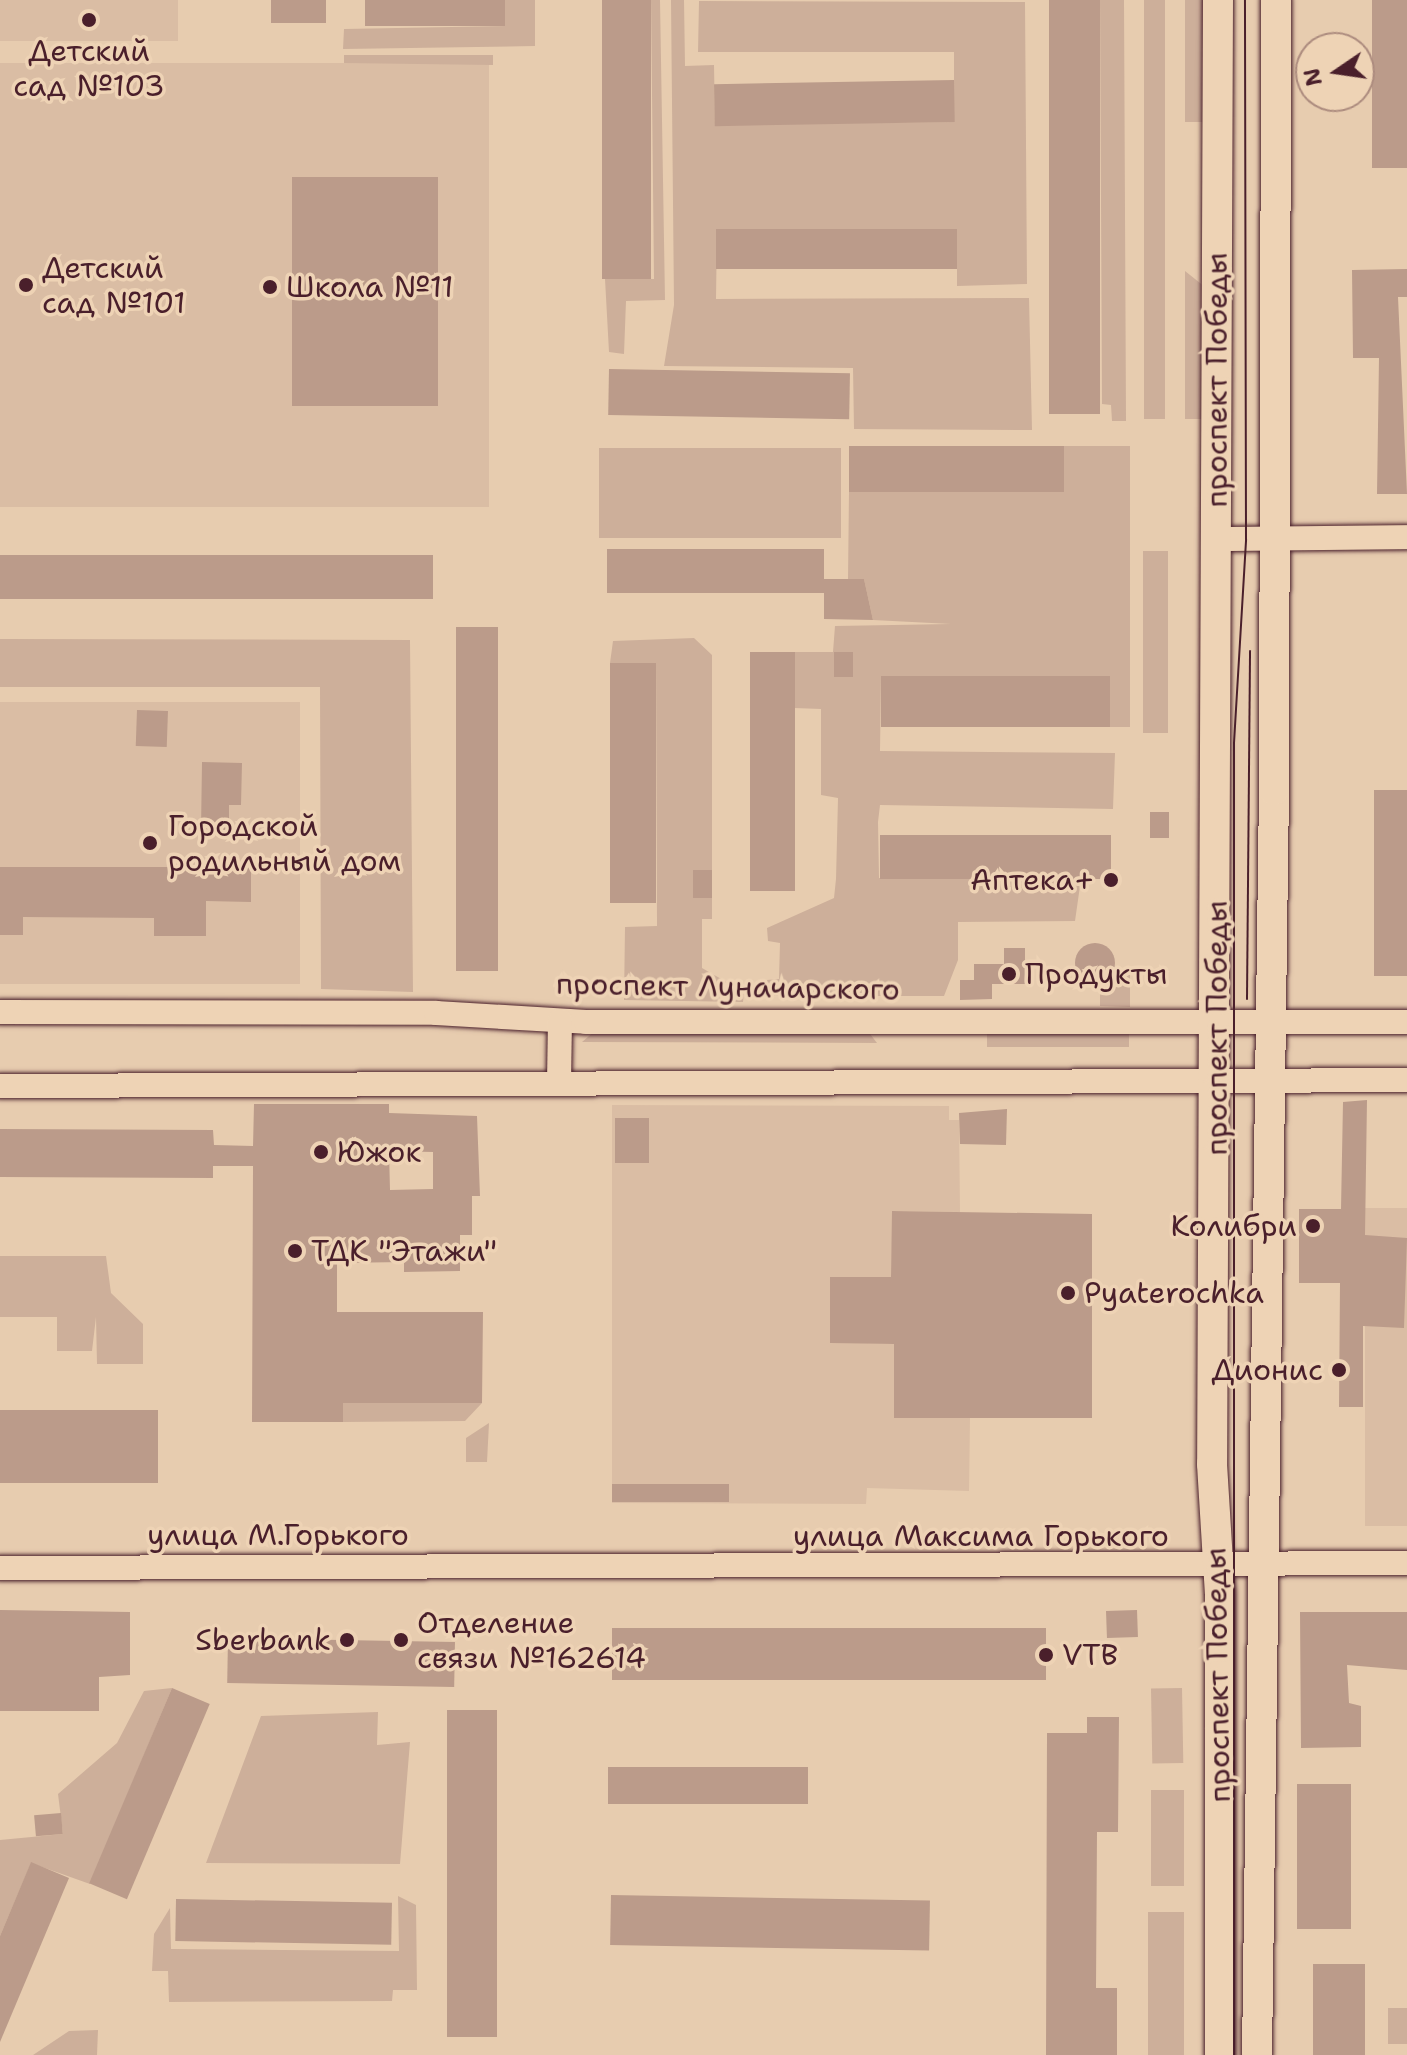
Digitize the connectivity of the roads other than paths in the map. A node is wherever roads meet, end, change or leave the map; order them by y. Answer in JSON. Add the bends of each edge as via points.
{"nodes":[{"id":1,"x":1218,"y":0,"type":"edge"},
{"id":2,"x":1276,"y":0,"type":"edge"},
{"id":3,"x":1407,"y":537,"type":"edge"},
{"id":4,"x":1217,"y":539,"type":"junction"},
{"id":5,"x":1276,"y":539,"type":"junction"},
{"id":6,"x":0,"y":1012,"type":"edge"},
{"id":7,"x":1216,"y":1020,"type":"junction"},
{"id":8,"x":560,"y":1021,"type":"junction"},
{"id":9,"x":1268,"y":1021,"type":"junction"},
{"id":10,"x":1407,"y":1022,"type":"edge"},
{"id":11,"x":1218,"y":1080,"type":"junction"},
{"id":12,"x":1268,"y":1080,"type":"junction"},
{"id":13,"x":1407,"y":1080,"type":"edge"},
{"id":14,"x":559,"y":1083,"type":"junction"},
{"id":15,"x":0,"y":1086,"type":"edge"},
{"id":16,"x":1407,"y":1563,"type":"edge"},
{"id":17,"x":1261,"y":1564,"type":"junction"},
{"id":18,"x":1219,"y":1566,"type":"junction"},
{"id":19,"x":0,"y":1568,"type":"edge"},
{"id":20,"x":556,"y":1569,"type":"joint"},
{"id":21,"x":1220,"y":2055,"type":"edge"},
{"id":22,"x":1257,"y":2055,"type":"edge"}],
"edges":[{"from":1,"to":4,"type":"main road","name":"проспект Победы"},
{"from":2,"to":5,"type":"main road","name":"проспект Победы"},
{"from":3,"to":5,"type":"street"},
{"from":4,"to":5,"type":"street"},
{"from":4,"to":7,"type":"main road","name":"проспект Победы"},
{"from":5,"to":9,"type":"main road","name":"проспект Победы"},
{"from":6,"to":8,"type":"street","name":"проспект Луначарского","via":[[450,1013]]},
{"from":7,"to":8,"type":"street","name":"проспект Луначарского"},
{"from":7,"to":9,"type":"street","name":"проспект Луначарского"},
{"from":7,"to":11,"type":"main road","name":"проспект Победы"},
{"from":8,"to":14,"type":"street"},
{"from":9,"to":10,"type":"street","name":"проспект Луначарского"},
{"from":9,"to":12,"type":"main road","name":"проспект Победы"},
{"from":11,"to":12,"type":"street"},
{"from":11,"to":14,"type":"street"},
{"from":11,"to":18,"type":"main road","name":"проспект Победы","via":[[1212,1464]]},
{"from":12,"to":13,"type":"street"},
{"from":12,"to":17,"type":"main road","name":"проспект Победы"},
{"from":14,"to":15,"type":"street"},
{"from":16,"to":17,"type":"street","name":"улица Максима Горького"},
{"from":17,"to":18,"type":"street","name":"улица Максима Горького"},
{"from":17,"to":22,"type":"main road","name":"проспект Победы"},
{"from":18,"to":20,"type":"street","name":"улица Максима Горького"},
{"from":18,"to":21,"type":"main road","name":"проспект Победы"},
{"from":19,"to":20,"type":"street","name":"улица М.Горького"}]}
